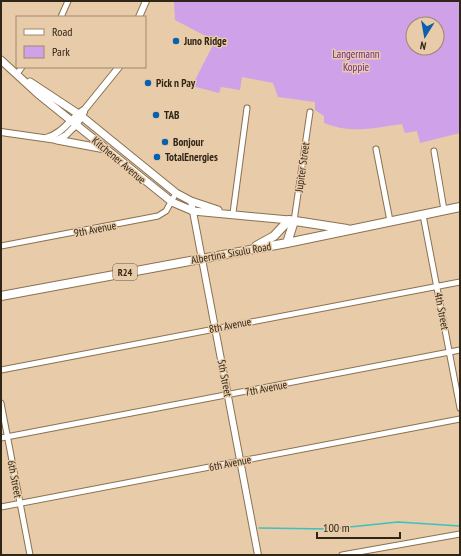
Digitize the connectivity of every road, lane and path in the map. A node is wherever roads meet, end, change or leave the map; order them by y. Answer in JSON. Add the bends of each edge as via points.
{"nodes":[{"id":1,"x":68,"y":1,"type":"edge"},
{"id":2,"x":146,"y":1,"type":"edge"},
{"id":3,"x":61,"y":16,"type":"edge"},
{"id":4,"x":139,"y":16,"type":"edge"},
{"id":5,"x":1,"y":60,"type":"edge"},
{"id":6,"x":21,"y":68,"type":"edge"},
{"id":7,"x":118,"y":68,"type":"edge"},
{"id":8,"x":18,"y":74,"type":"junction"},
{"id":9,"x":24,"y":79,"type":"junction"},
{"id":10,"x":247,"y":108,"type":"dead end"},
{"id":11,"x":310,"y":112,"type":"dead end"},
{"id":12,"x":80,"y":115,"type":"junction"},
{"id":13,"x":74,"y":122,"type":"junction"},
{"id":14,"x":1,"y":132,"type":"edge"},
{"id":15,"x":46,"y":138,"type":"junction"},
{"id":16,"x":57,"y":140,"type":"junction"},
{"id":17,"x":107,"y":149,"type":"junction"},
{"id":18,"x":376,"y":149,"type":"dead end"},
{"id":19,"x":434,"y":151,"type":"dead end"},
{"id":20,"x":176,"y":193,"type":"junction"},
{"id":21,"x":191,"y":201,"type":"junction"},
{"id":22,"x":172,"y":202,"type":"junction"},
{"id":23,"x":460,"y":207,"type":"edge"},
{"id":24,"x":444,"y":210,"type":"junction"},
{"id":25,"x":193,"y":211,"type":"junction"},
{"id":26,"x":230,"y":213,"type":"junction"},
{"id":27,"x":423,"y":215,"type":"junction"},
{"id":28,"x":291,"y":221,"type":"junction"},
{"id":29,"x":390,"y":221,"type":"junction"},
{"id":30,"x":353,"y":230,"type":"junction"},
{"id":31,"x":287,"y":243,"type":"junction"},
{"id":32,"x":1,"y":246,"type":"edge"},
{"id":33,"x":248,"y":250,"type":"junction"},
{"id":34,"x":202,"y":258,"type":"junction"},
{"id":35,"x":460,"y":282,"type":"edge"},
{"id":36,"x":437,"y":286,"type":"junction"},
{"id":37,"x":1,"y":296,"type":"edge"},
{"id":38,"x":215,"y":328,"type":"junction"},
{"id":39,"x":460,"y":350,"type":"edge"},
{"id":40,"x":450,"y":352,"type":"junction"},
{"id":41,"x":1,"y":370,"type":"edge"},
{"id":42,"x":228,"y":395,"type":"junction"},
{"id":43,"x":1,"y":403,"type":"edge"},
{"id":44,"x":460,"y":408,"type":"edge"},
{"id":45,"x":460,"y":420,"type":"edge"},
{"id":46,"x":7,"y":437,"type":"junction"},
{"id":47,"x":1,"y":438,"type":"edge"},
{"id":48,"x":241,"y":461,"type":"junction"},
{"id":49,"x":20,"y":504,"type":"junction"},
{"id":50,"x":1,"y":507,"type":"edge"},
{"id":51,"x":460,"y":534,"type":"edge"},
{"id":52,"x":30,"y":555,"type":"edge"},
{"id":53,"x":258,"y":555,"type":"edge"},
{"id":54,"x":342,"y":555,"type":"edge"}],
"edges":[{"from":1,"to":3,"type":"street"},
{"from":2,"to":4,"type":"street"},
{"from":5,"to":8,"type":"main road","name":"Kitchener Avenue"},
{"from":6,"to":8,"type":"street"},
{"from":7,"to":12,"type":"street"},
{"from":8,"to":9,"type":"main road","name":"Kitchener Avenue"},
{"from":9,"to":12,"type":"main road","name":"Kitchener Avenue"},
{"from":9,"to":13,"type":"main road","name":"Kitchener Avenue","via":[[38,94]]},
{"from":10,"to":26,"type":"street"},
{"from":11,"to":28,"type":"street","name":"Jupiter Street"},
{"from":12,"to":13,"type":"street"},
{"from":12,"to":20,"type":"main road","name":"Kitchener Avenue"},
{"from":13,"to":15,"type":"street","via":[[59,133]]},
{"from":13,"to":16,"type":"street","via":[[66,135]]},
{"from":13,"to":17,"type":"main road","name":"Kitchener Avenue"},
{"from":14,"to":15,"type":"street"},
{"from":15,"to":16,"type":"street"},
{"from":16,"to":17,"type":"main road"},
{"from":17,"to":22,"type":"main road","name":"Kitchener Avenue"},
{"from":18,"to":29,"type":"street"},
{"from":19,"to":24,"type":"street"},
{"from":20,"to":21,"type":"main road","name":"Kitchener Avenue"},
{"from":20,"to":22,"type":"street","name":"9th Avenue"},
{"from":21,"to":25,"type":"street","name":"5th Street"},
{"from":21,"to":26,"type":"main road","name":"Kitchener Avenue"},
{"from":22,"to":25,"type":"main road","name":"Kitchener Avenue"},
{"from":22,"to":32,"type":"street","name":"9th Avenue","via":[[163,214],[152,218]]},
{"from":23,"to":24,"type":"main road","name":"Albertina Sisulu Road","number":"R24"},
{"from":24,"to":27,"type":"main road","name":"Albertina Sisulu Road","number":"R24"},
{"from":25,"to":26,"type":"main road","name":"Kitchener Avenue"},
{"from":25,"to":34,"type":"street","name":"5th Street"},
{"from":26,"to":28,"type":"main road","name":"Kitchener Avenue"},
{"from":27,"to":29,"type":"main road","name":"Albertina Sisulu Road","number":"R24"},
{"from":27,"to":36,"type":"street","name":"4th Street"},
{"from":28,"to":30,"type":"main road","name":"Kitchener Avenue","number":"R24"},
{"from":28,"to":31,"type":"main road"},
{"from":28,"to":33,"type":"main road","number":"R24","via":[[274,236]]},
{"from":29,"to":30,"type":"main road","name":"Albertina Sisulu Road","number":"R24"},
{"from":30,"to":31,"type":"main road","name":"Albertina Sisulu Road","number":"R24"},
{"from":31,"to":33,"type":"main road","name":"Albertina Sisulu Road","number":"R24"},
{"from":33,"to":34,"type":"main road","name":"Albertina Sisulu Road","number":"R24"},
{"from":34,"to":37,"type":"main road","name":"Albertina Sisulu Road","number":"R24"},
{"from":34,"to":38,"type":"street","name":"5th Street"},
{"from":35,"to":36,"type":"street","name":"8th Avenue"},
{"from":36,"to":38,"type":"street","name":"8th Avenue"},
{"from":36,"to":40,"type":"street","name":"4th Street"},
{"from":38,"to":41,"type":"street","name":"8th Avenue"},
{"from":38,"to":42,"type":"street","name":"5th Street"},
{"from":39,"to":40,"type":"street","name":"7th Avenue"},
{"from":40,"to":42,"type":"street","name":"7th Avenue"},
{"from":40,"to":44,"type":"street","name":"4th Street"},
{"from":42,"to":46,"type":"street","name":"7th Avenue"},
{"from":42,"to":48,"type":"street","name":"5th Street"},
{"from":43,"to":46,"type":"street","name":"6th Street"},
{"from":45,"to":48,"type":"street","name":"6th Avenue"},
{"from":46,"to":47,"type":"street","name":"7th Avenue"},
{"from":46,"to":49,"type":"street","name":"6th Street"},
{"from":48,"to":49,"type":"street","name":"6th Avenue"},
{"from":48,"to":53,"type":"street","name":"5th Street"},
{"from":49,"to":50,"type":"street","name":"6th Avenue"},
{"from":49,"to":52,"type":"street","name":"6th Street"},
{"from":51,"to":54,"type":"street"}]}
